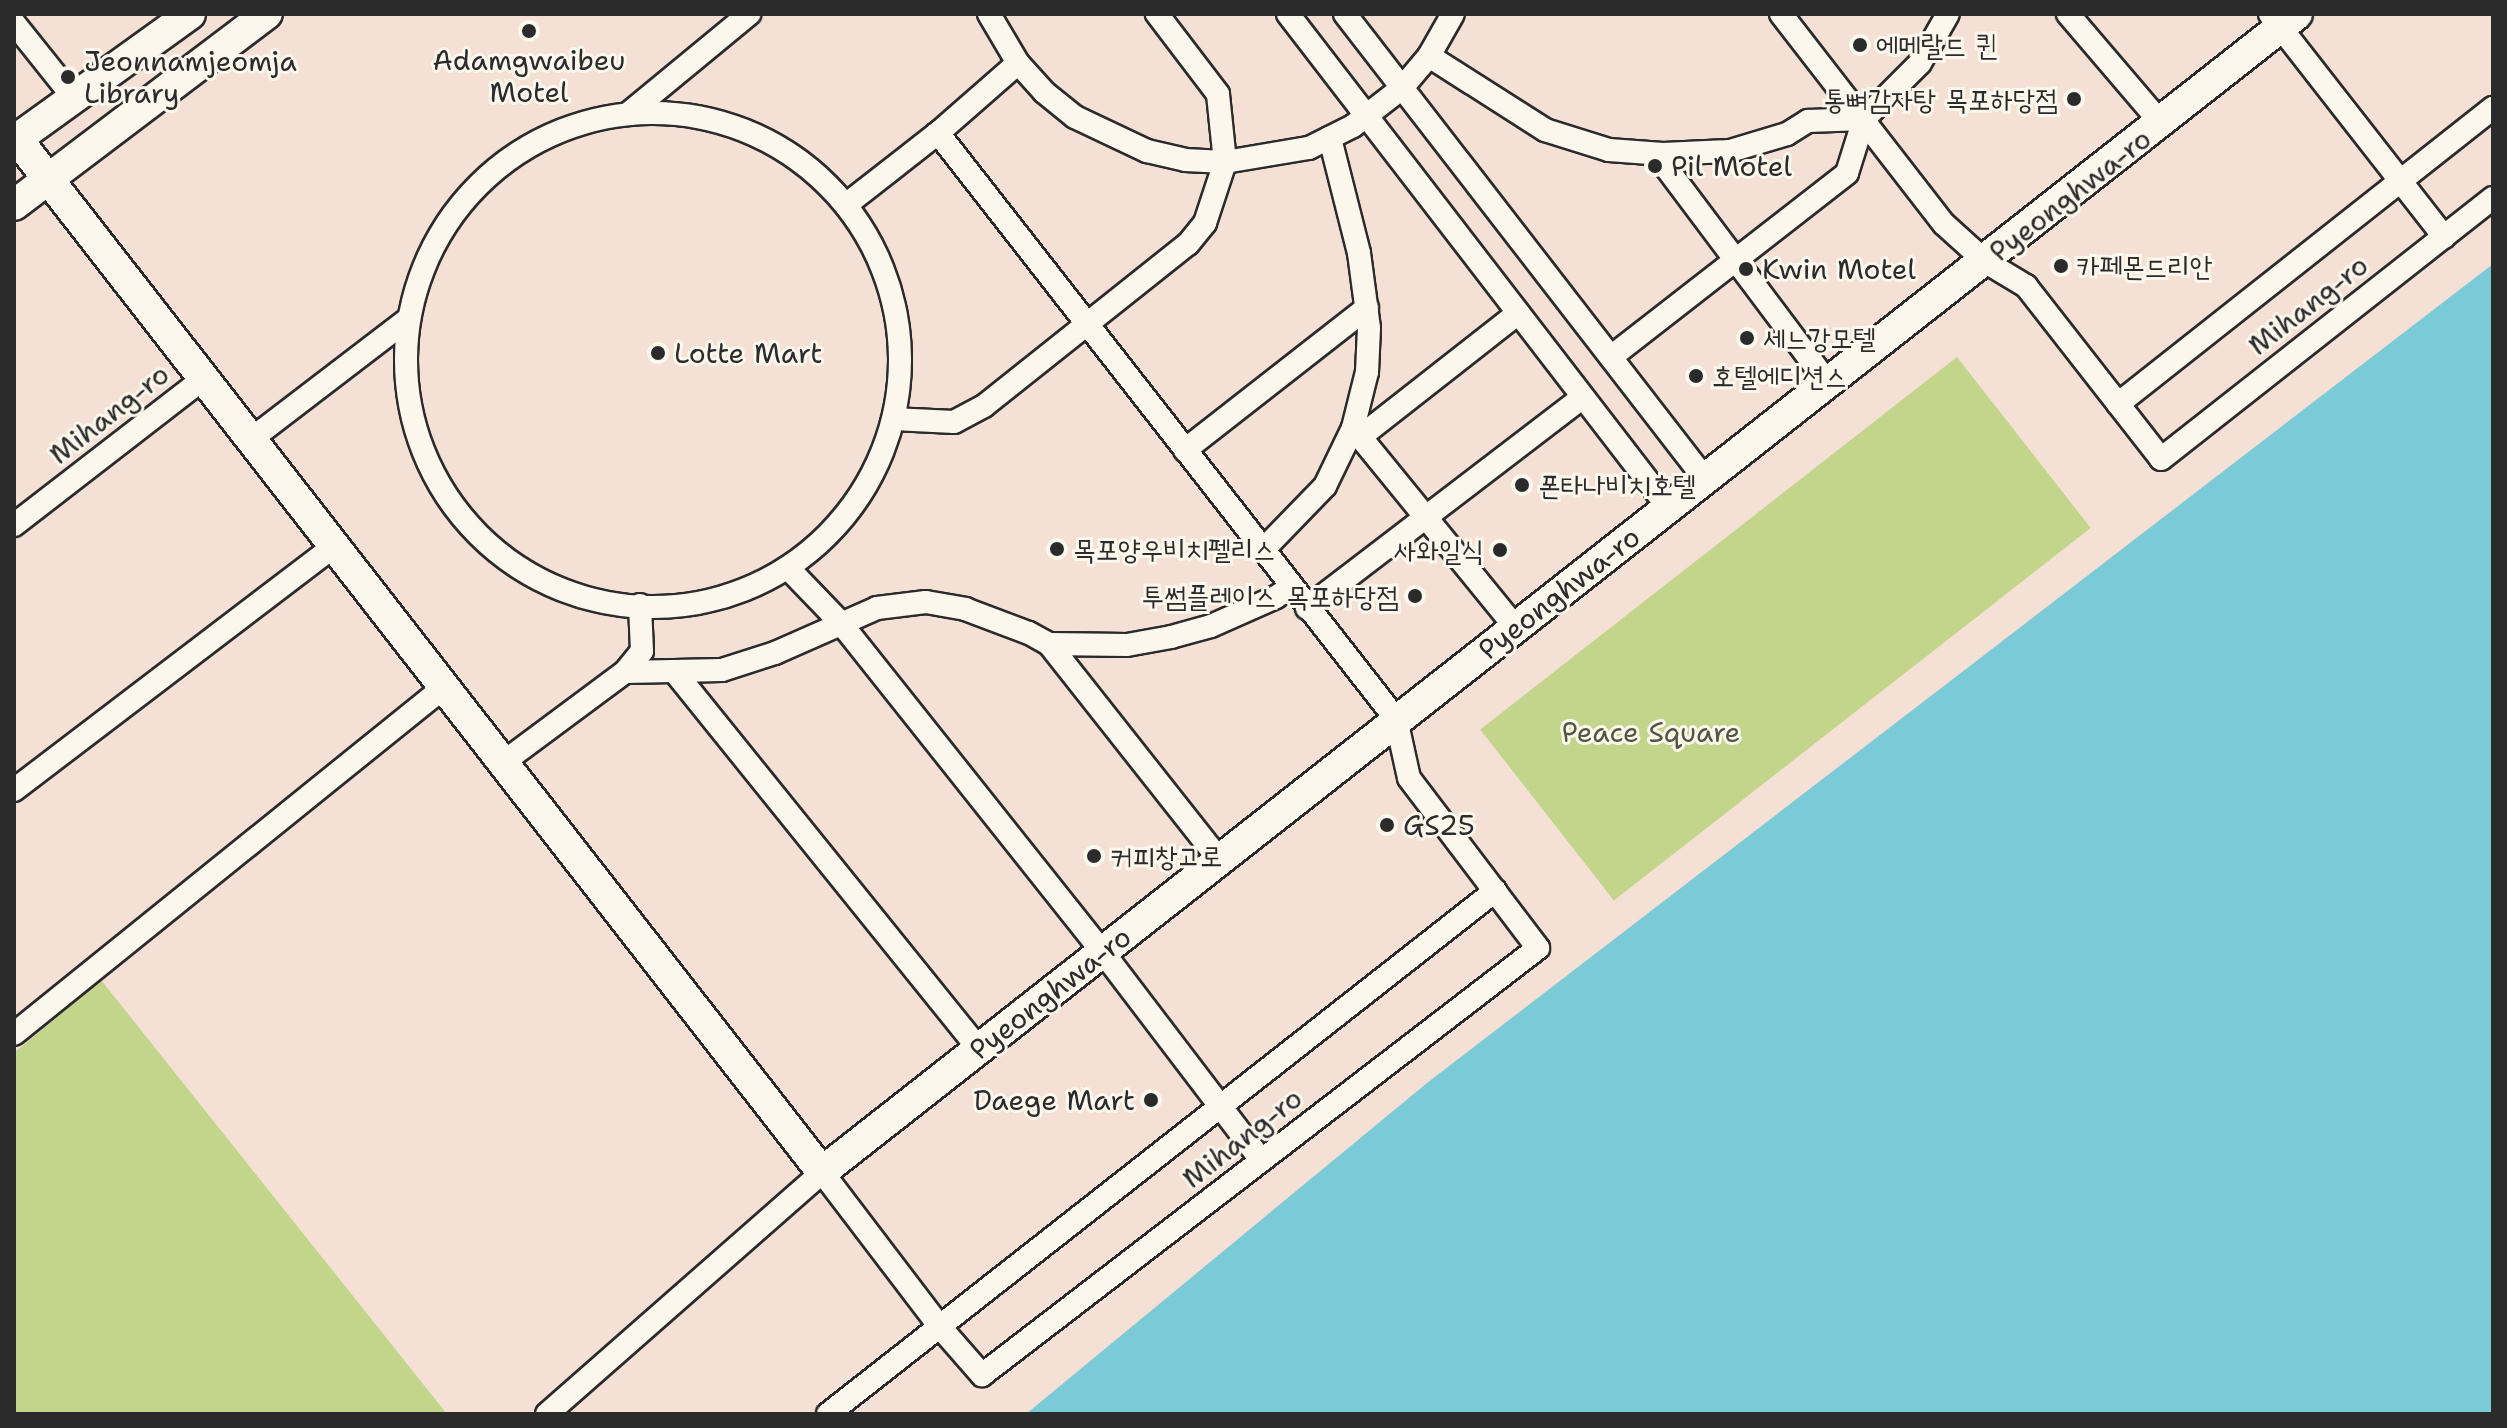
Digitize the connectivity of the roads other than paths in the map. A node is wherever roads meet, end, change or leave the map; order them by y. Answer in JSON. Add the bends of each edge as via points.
{"nodes":[{"id":1,"x":190,"y":14,"type":"edge"},
{"id":2,"x":267,"y":14,"type":"edge"},
{"id":3,"x":749,"y":14,"type":"edge"},
{"id":4,"x":989,"y":14,"type":"edge"},
{"id":5,"x":1157,"y":14,"type":"edge"},
{"id":6,"x":1288,"y":14,"type":"edge"},
{"id":7,"x":1345,"y":14,"type":"edge"},
{"id":8,"x":1453,"y":14,"type":"edge"},
{"id":9,"x":1781,"y":14,"type":"edge"},
{"id":10,"x":1948,"y":14,"type":"edge"},
{"id":11,"x":2068,"y":14,"type":"edge"},
{"id":12,"x":2282,"y":18,"type":"edge"},
{"id":13,"x":14,"y":23,"type":"edge"},
{"id":14,"x":1429,"y":56,"type":"junction"},
{"id":15,"x":1018,"y":63,"type":"junction"},
{"id":16,"x":1402,"y":88,"type":"junction"},
{"id":17,"x":74,"y":98,"type":"junction"},
{"id":18,"x":2493,"y":108,"type":"edge"},
{"id":19,"x":629,"y":113,"type":"junction"},
{"id":20,"x":1367,"y":116,"type":"junction"},
{"id":21,"x":1864,"y":119,"type":"junction"},
{"id":22,"x":2161,"y":123,"type":"junction"},
{"id":23,"x":938,"y":133,"type":"junction"},
{"id":24,"x":1330,"y":138,"type":"junction"},
{"id":25,"x":15,"y":140,"type":"edge"},
{"id":26,"x":1656,"y":154,"type":"junction"},
{"id":27,"x":1225,"y":162,"type":"junction"},
{"id":28,"x":48,"y":180,"type":"junction"},
{"id":29,"x":2400,"y":181,"type":"junction"},
{"id":30,"x":2493,"y":198,"type":"edge"},
{"id":31,"x":847,"y":204,"type":"junction"},
{"id":32,"x":14,"y":205,"type":"edge"},
{"id":33,"x":2444,"y":237,"type":"junction"},
{"id":34,"x":1733,"y":258,"type":"junction"},
{"id":35,"x":1986,"y":262,"type":"junction"},
{"id":36,"x":1367,"y":308,"type":"junction"},
{"id":37,"x":1518,"y":313,"type":"junction"},
{"id":38,"x":407,"y":320,"type":"junction"},
{"id":39,"x":1085,"y":323,"type":"junction"},
{"id":40,"x":1611,"y":357,"type":"junction"},
{"id":41,"x":203,"y":379,"type":"junction"},
{"id":42,"x":1829,"y":384,"type":"junction"},
{"id":43,"x":1583,"y":397,"type":"junction"},
{"id":44,"x":2118,"y":404,"type":"junction"},
{"id":45,"x":894,"y":419,"type":"junction"},
{"id":46,"x":1356,"y":432,"type":"junction"},
{"id":47,"x":250,"y":440,"type":"junction"},
{"id":48,"x":1185,"y":450,"type":"junction"},
{"id":49,"x":1705,"y":479,"type":"junction"},
{"id":50,"x":1668,"y":507,"type":"junction"},
{"id":51,"x":1426,"y":519,"type":"junction"},
{"id":52,"x":14,"y":525,"type":"edge"},
{"id":53,"x":333,"y":547,"type":"junction"},
{"id":54,"x":1263,"y":550,"type":"junction"},
{"id":55,"x":788,"y":568,"type":"junction"},
{"id":56,"x":1291,"y":587,"type":"junction"},
{"id":57,"x":640,"y":605,"type":"junction"},
{"id":58,"x":1307,"y":608,"type":"junction"},
{"id":59,"x":840,"y":622,"type":"junction"},
{"id":60,"x":1516,"y":628,"type":"junction"},
{"id":61,"x":1049,"y":644,"type":"junction"},
{"id":62,"x":674,"y":671,"type":"junction"},
{"id":63,"x":625,"y":672,"type":"junction"},
{"id":64,"x":443,"y":688,"type":"junction"},
{"id":65,"x":1396,"y":719,"type":"junction"},
{"id":66,"x":501,"y":764,"type":"junction"},
{"id":67,"x":14,"y":790,"type":"edge"},
{"id":68,"x":1219,"y":859,"type":"junction"},
{"id":69,"x":1495,"y":891,"type":"junction"},
{"id":70,"x":1102,"y":951,"type":"junction"},
{"id":71,"x":14,"y":1034,"type":"edge"},
{"id":72,"x":979,"y":1049,"type":"junction"},
{"id":73,"x":1220,"y":1107,"type":"junction"},
{"id":74,"x":1261,"y":1160,"type":"junction"},
{"id":75,"x":822,"y":1172,"type":"junction"},
{"id":76,"x":940,"y":1327,"type":"junction"},
{"id":77,"x":547,"y":1414,"type":"edge"},
{"id":78,"x":828,"y":1414,"type":"edge"}],
"edges":[{"from":1,"to":17,"type":"street"},
{"from":2,"to":28,"type":"street"},
{"from":3,"to":19,"type":"street"},
{"from":4,"to":15,"type":"street"},
{"from":5,"to":27,"type":"street","via":[[1218,94]]},
{"from":6,"to":20,"type":"street"},
{"from":7,"to":16,"type":"street"},
{"from":8,"to":14,"type":"street"},
{"from":9,"to":21,"type":"street"},
{"from":10,"to":21,"type":"street","via":[[1920,63]]},
{"from":11,"to":22,"type":"street"},
{"from":12,"to":22,"type":"street","name":"Pyeonghwa-ro"},
{"from":12,"to":29,"type":"street"},
{"from":13,"to":17,"type":"street"},
{"from":14,"to":16,"type":"street"},
{"from":14,"to":26,"type":"street","via":[[1545,130],[1609,150]]},
{"from":15,"to":23,"type":"street"},
{"from":15,"to":27,"type":"street","via":[[1075,117],[1110,137],[1147,151]]},
{"from":16,"to":20,"type":"street"},
{"from":16,"to":40,"type":"street"},
{"from":17,"to":25,"type":"street"},
{"from":18,"to":29,"type":"street"},
{"from":19,"to":31,"type":"street","via":[[683,114],[743,130],[798,159]]},
{"from":19,"to":38,"type":"street","via":[[571,127],[525,148],[475,187],[425,260]]},
{"from":20,"to":24,"type":"street"},
{"from":20,"to":37,"type":"street"},
{"from":21,"to":26,"type":"street","via":[[1808,121],[1787,134],[1730,151]]},
{"from":21,"to":34,"type":"street","via":[[1847,173]]},
{"from":21,"to":35,"type":"street","via":[[1944,224]]},
{"from":22,"to":35,"type":"street","name":"Pyeonghwa-ro"},
{"from":23,"to":31,"type":"street"},
{"from":23,"to":39,"type":"street"},
{"from":24,"to":27,"type":"street","via":[[1285,154]]},
{"from":24,"to":36,"type":"street","via":[[1357,240]]},
{"from":25,"to":28,"type":"street"},
{"from":26,"to":34,"type":"street"},
{"from":27,"to":39,"type":"street","via":[[1205,223],[1188,244]]},
{"from":28,"to":32,"type":"street"},
{"from":28,"to":41,"type":"street"},
{"from":29,"to":33,"type":"street"},
{"from":29,"to":44,"type":"street"},
{"from":30,"to":33,"type":"street","name":"Mihang-ro"},
{"from":31,"to":45,"type":"street","via":[[875,250],[895,304],[902,362]]},
{"from":33,"to":44,"type":"street","name":"Mihang-ro","via":[[2161,459]]},
{"from":34,"to":40,"type":"street"},
{"from":34,"to":42,"type":"street"},
{"from":35,"to":42,"type":"street","name":"Pyeonghwa-ro"},
{"from":35,"to":44,"type":"street","via":[[2026,286]]},
{"from":36,"to":46,"type":"street","via":[[1367,372]]},
{"from":36,"to":48,"type":"street"},
{"from":37,"to":43,"type":"street"},
{"from":37,"to":46,"type":"street"},
{"from":38,"to":47,"type":"street"},
{"from":38,"to":57,"type":"street","via":[[411,421],[441,492],[492,550],[558,590]]},
{"from":39,"to":45,"type":"street","via":[[984,406],[954,422]]},
{"from":39,"to":48,"type":"street"},
{"from":40,"to":49,"type":"street"},
{"from":41,"to":47,"type":"street"},
{"from":41,"to":52,"type":"street","name":"Mihang-ro"},
{"from":42,"to":49,"type":"street","name":"Pyeonghwa-ro"},
{"from":43,"to":50,"type":"street"},
{"from":43,"to":51,"type":"street"},
{"from":45,"to":55,"type":"street","via":[[872,477],[854,503],[836,528]]},
{"from":46,"to":51,"type":"street"},
{"from":46,"to":54,"type":"street","via":[[1325,486]]},
{"from":47,"to":53,"type":"street"},
{"from":48,"to":54,"type":"street"},
{"from":49,"to":50,"type":"street","name":"Pyeonghwa-ro"},
{"from":50,"to":60,"type":"street","name":"Pyeonghwa-ro"},
{"from":51,"to":58,"type":"street"},
{"from":51,"to":60,"type":"street"},
{"from":53,"to":64,"type":"street"},
{"from":53,"to":67,"type":"street"},
{"from":54,"to":56,"type":"street"},
{"from":55,"to":57,"type":"street","via":[[713,601]]},
{"from":55,"to":59,"type":"street"},
{"from":56,"to":58,"type":"street"},
{"from":56,"to":61,"type":"street","via":[[1211,626],[1171,637],[1127,645]]},
{"from":57,"to":63,"type":"street","via":[[642,651]]},
{"from":58,"to":65,"type":"street"},
{"from":59,"to":61,"type":"street","via":[[877,608],[926,602],[965,609]]},
{"from":59,"to":62,"type":"street","via":[[775,653],[722,670]]},
{"from":59,"to":70,"type":"street"},
{"from":60,"to":65,"type":"street","name":"Pyeonghwa-ro"},
{"from":61,"to":68,"type":"street"},
{"from":62,"to":63,"type":"street"},
{"from":62,"to":72,"type":"street"},
{"from":63,"to":66,"type":"street"},
{"from":64,"to":66,"type":"street"},
{"from":64,"to":71,"type":"street"},
{"from":65,"to":68,"type":"street","name":"Pyeonghwa-ro"},
{"from":65,"to":69,"type":"street","via":[[1409,778]]},
{"from":66,"to":75,"type":"street"},
{"from":68,"to":70,"type":"street","name":"Pyeonghwa-ro"},
{"from":69,"to":73,"type":"street"},
{"from":69,"to":74,"type":"street","name":"Mihang-ro","via":[[1538,948]]},
{"from":70,"to":72,"type":"street","name":"Pyeonghwa-ro"},
{"from":70,"to":73,"type":"street"},
{"from":72,"to":75,"type":"street","name":"Pyeonghwa-ro"},
{"from":73,"to":74,"type":"street"},
{"from":73,"to":76,"type":"street"},
{"from":74,"to":76,"type":"street","name":"Mihang-ro","via":[[982,1375]]},
{"from":75,"to":76,"type":"street"},
{"from":75,"to":77,"type":"street"},
{"from":76,"to":78,"type":"street"}]}
